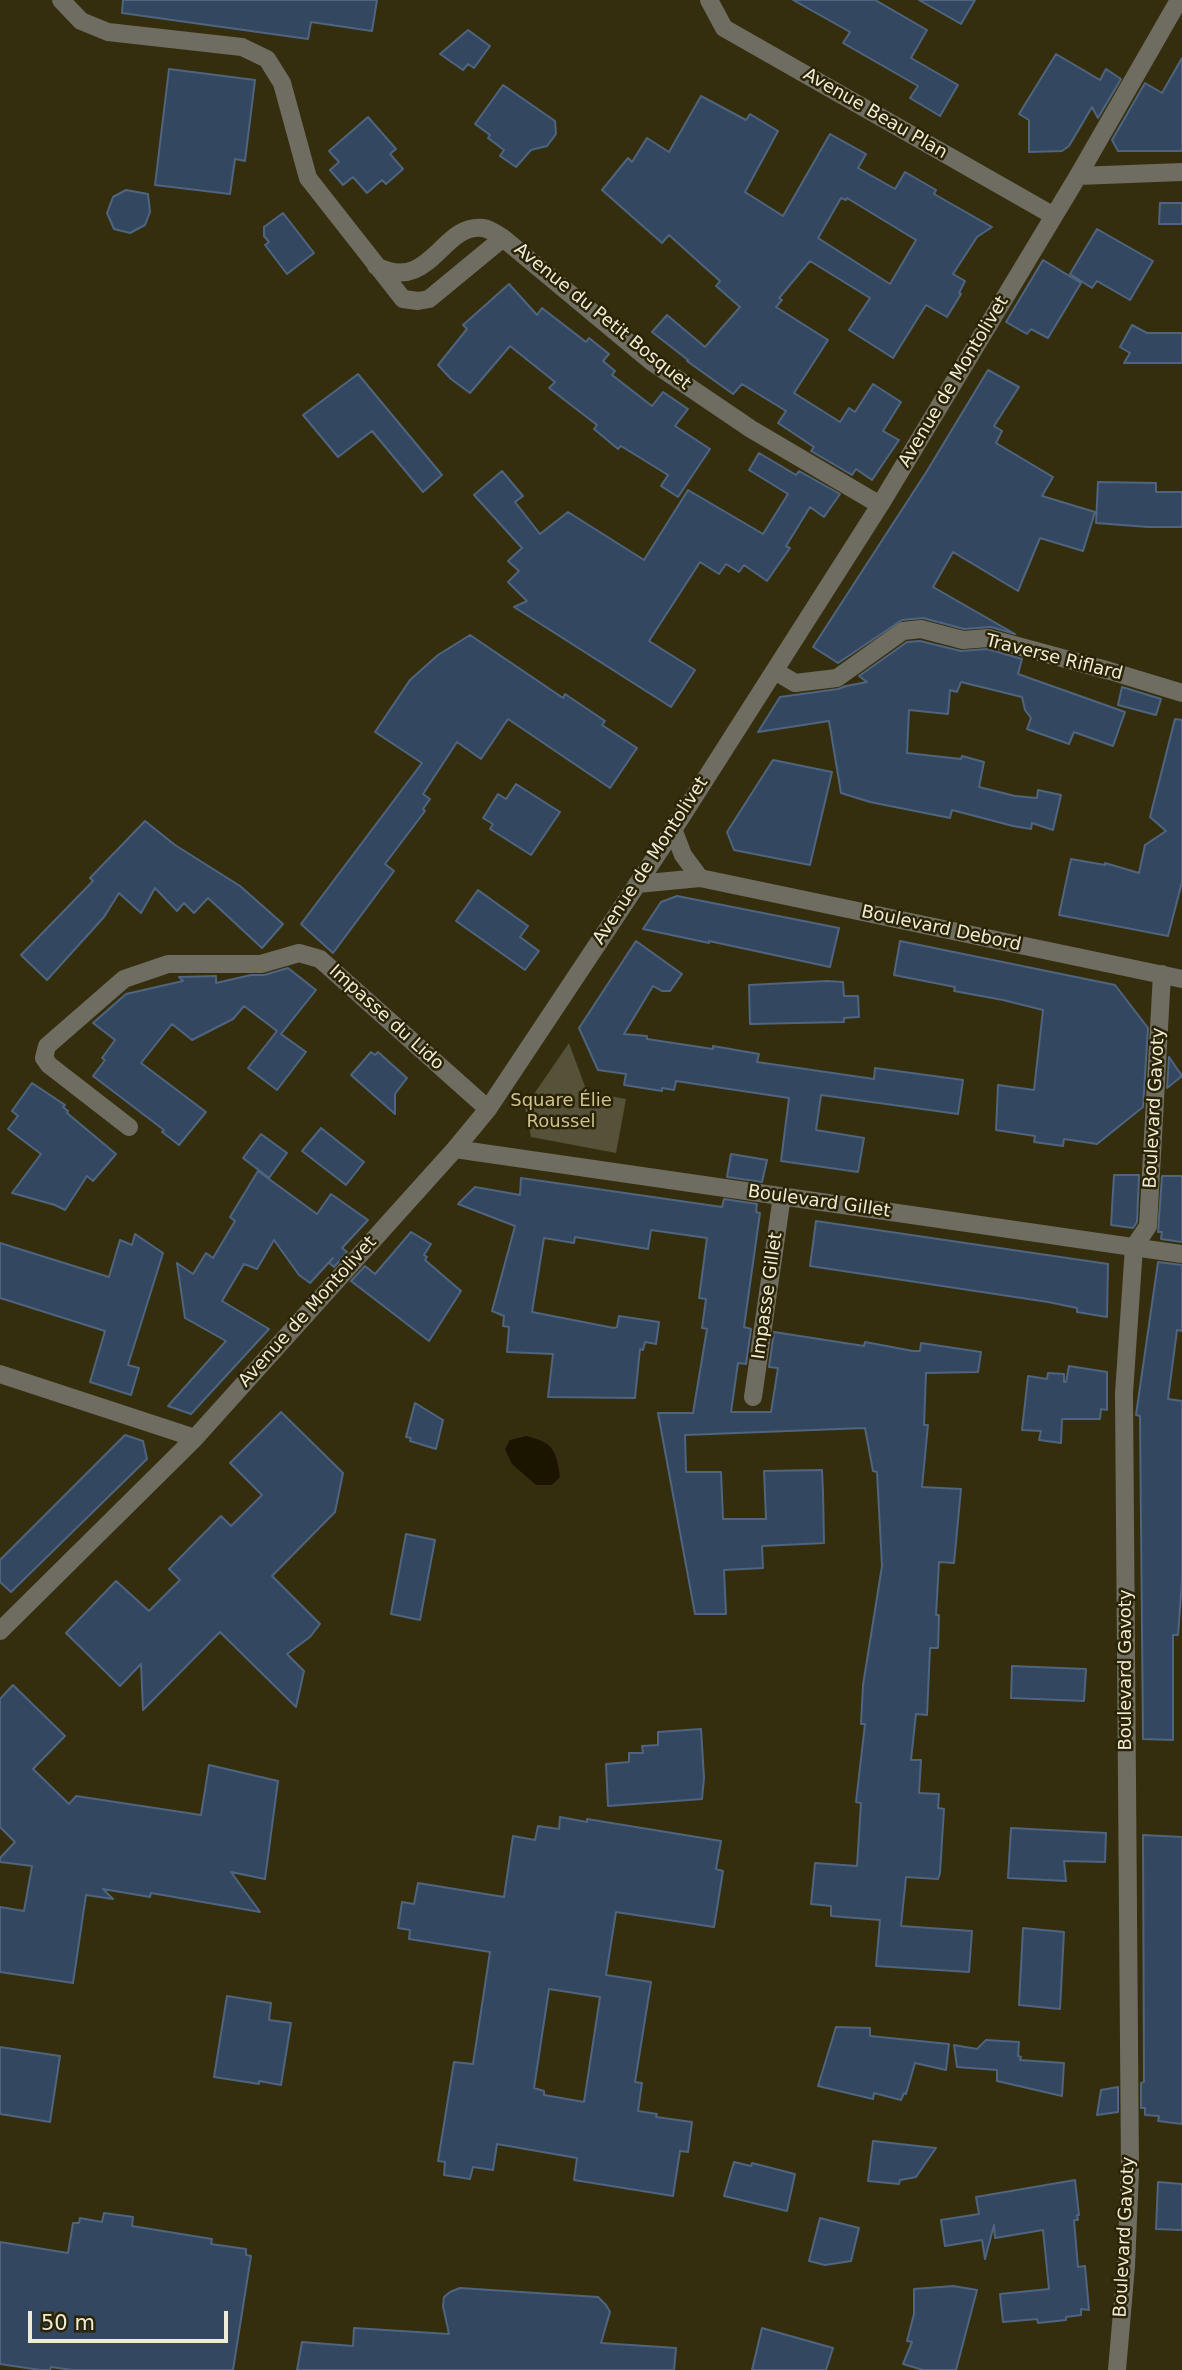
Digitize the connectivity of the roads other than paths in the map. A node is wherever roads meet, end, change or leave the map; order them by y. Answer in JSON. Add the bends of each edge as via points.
{"nodes":[{"id":1,"x":61,"y":0,"type":"edge"},
{"id":2,"x":709,"y":0,"type":"edge"},
{"id":3,"x":1180,"y":0,"type":"edge"},
{"id":4,"x":1182,"y":172,"type":"edge"},
{"id":5,"x":1078,"y":176,"type":"junction"},
{"id":6,"x":1054,"y":216,"type":"junction"},
{"id":7,"x":503,"y":238,"type":"junction"},
{"id":8,"x":376,"y":266,"type":"junction"},
{"id":9,"x":880,"y":505,"type":"junction"},
{"id":10,"x":775,"y":671,"type":"junction"},
{"id":11,"x":1182,"y":693,"type":"edge"},
{"id":12,"x":673,"y":829,"type":"junction"},
{"id":13,"x":700,"y":878,"type":"junction"},
{"id":14,"x":637,"y":884,"type":"junction"},
{"id":15,"x":1162,"y":974,"type":"junction"},
{"id":16,"x":1182,"y":979,"type":"edge"},
{"id":17,"x":488,"y":1110,"type":"junction"},
{"id":18,"x":129,"y":1127,"type":"dead end"},
{"id":19,"x":455,"y":1149,"type":"junction"},
{"id":20,"x":782,"y":1196,"type":"junction"},
{"id":21,"x":1134,"y":1247,"type":"junction"},
{"id":22,"x":1182,"y":1254,"type":"edge"},
{"id":23,"x":0,"y":1374,"type":"edge"},
{"id":24,"x":753,"y":1396,"type":"dead end"},
{"id":25,"x":195,"y":1438,"type":"junction"},
{"id":26,"x":0,"y":1631,"type":"edge"},
{"id":27,"x":1117,"y":2370,"type":"edge"}],
"edges":[{"from":1,"to":8,"type":"street","name":"Avenue du Petit Bosquet","via":[[81,20],[108,32],[242,47],[267,59],[282,83],[308,178]]},
{"from":2,"to":6,"type":"street","name":"Avenue Beau Plan","via":[[724,28]]},
{"from":3,"to":5,"type":"street","name":"Avenue de Montolivet"},
{"from":4,"to":5,"type":"street"},
{"from":5,"to":6,"type":"street","name":"Avenue de Montolivet"},
{"from":6,"to":9,"type":"street","name":"Avenue de Montolivet"},
{"from":7,"to":8,"type":"street","name":"Avenue du Petit Bosquet","via":[[486,228],[475,228],[405,274]]},
{"from":7,"to":8,"type":"street","name":"Avenue du Petit Bosquet","via":[[429,299],[403,299]]},
{"from":7,"to":9,"type":"street","name":"Avenue du Petit Bosquet","via":[[652,362],[751,429]]},
{"from":9,"to":10,"type":"street","name":"Avenue de Montolivet"},
{"from":10,"to":11,"type":"street","name":"Traverse Riflard","via":[[795,683],[837,678],[903,631],[921,629],[963,640],[988,638]]},
{"from":10,"to":12,"type":"street","name":"Avenue de Montolivet"},
{"from":12,"to":13,"type":"street","via":[[683,855]]},
{"from":12,"to":14,"type":"street","name":"Avenue de Montolivet"},
{"from":13,"to":14,"type":"street","name":"Boulevard Debord"},
{"from":13,"to":15,"type":"street","name":"Boulevard Debord"},
{"from":14,"to":17,"type":"street","name":"Avenue de Montolivet"},
{"from":15,"to":16,"type":"street","name":"Boulevard Debord"},
{"from":15,"to":21,"type":"street","name":"Boulevard Gavoty","via":[[1148,1226]]},
{"from":17,"to":18,"type":"street","name":"Impasse du Lido","via":[[320,958],[299,953],[261,964],[168,964],[124,979],[47,1046],[44,1058],[50,1065]]},
{"from":17,"to":19,"type":"street","name":"Avenue de Montolivet"},
{"from":19,"to":20,"type":"street","name":"Boulevard Gillet"},
{"from":19,"to":25,"type":"street","name":"Avenue de Montolivet"},
{"from":20,"to":21,"type":"street","name":"Boulevard Gillet"},
{"from":20,"to":24,"type":"street","name":"Impasse Gillet"},
{"from":21,"to":22,"type":"street","name":"Boulevard Gillet"},
{"from":21,"to":27,"type":"street","name":"Boulevard Gavoty","via":[[1124,1393],[1130,2171]]},
{"from":23,"to":25,"type":"street"},
{"from":25,"to":26,"type":"street","name":"Avenue de Montolivet"}]}
